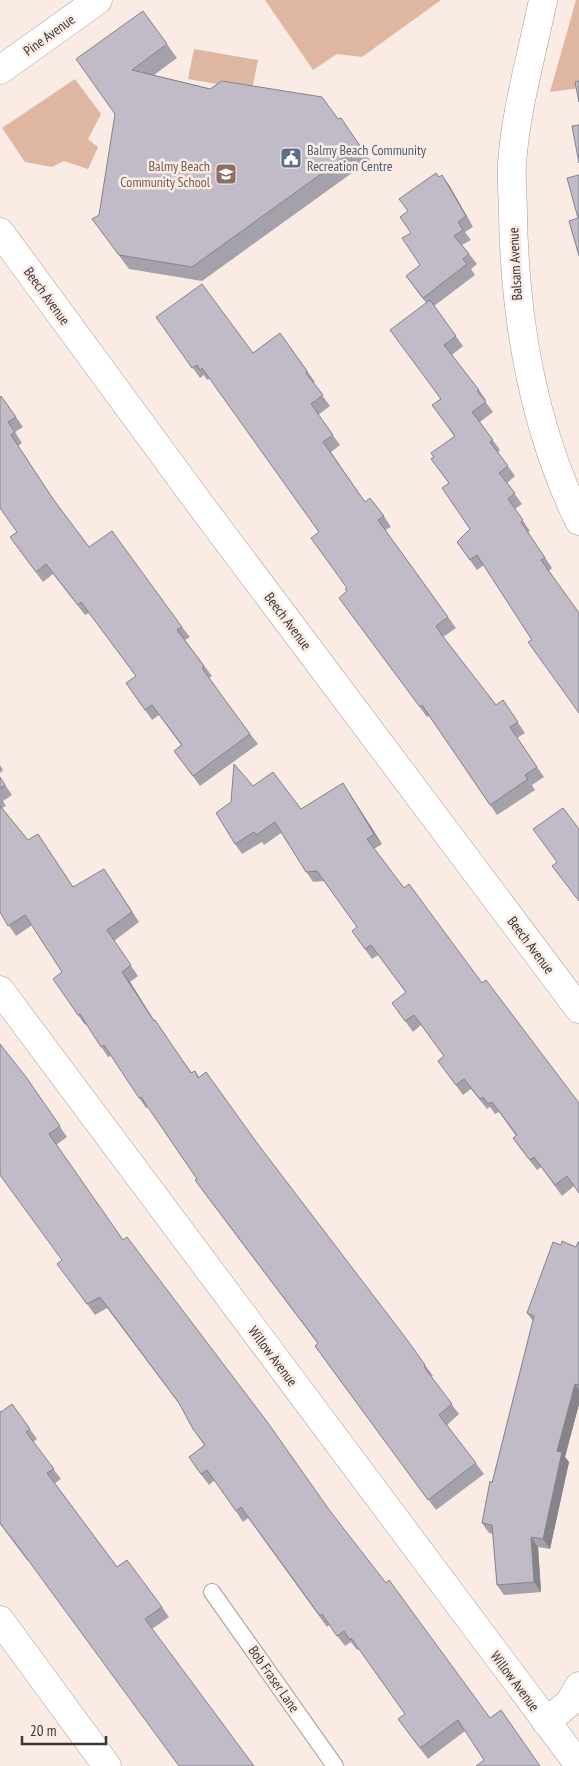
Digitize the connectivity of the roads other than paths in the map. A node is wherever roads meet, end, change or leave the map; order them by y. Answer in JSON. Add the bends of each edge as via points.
{"nodes":[{"id":1,"x":543,"y":0,"type":"edge"},
{"id":2,"x":94,"y":1,"type":"edge"},
{"id":3,"x":0,"y":70,"type":"edge"},
{"id":4,"x":0,"y":232,"type":"edge"},
{"id":5,"x":579,"y":521,"type":"edge"},
{"id":6,"x":0,"y":990,"type":"edge"},
{"id":7,"x":579,"y":1008,"type":"edge"},
{"id":8,"x":212,"y":1592,"type":"dead end"},
{"id":9,"x":0,"y":1620,"type":"edge"},
{"id":10,"x":579,"y":1686,"type":"edge"},
{"id":11,"x":546,"y":1722,"type":"junction"},
{"id":12,"x":579,"y":1765,"type":"edge"},
{"id":13,"x":107,"y":1766,"type":"edge"},
{"id":14,"x":336,"y":1766,"type":"edge"}],
"edges":[{"from":1,"to":5,"type":"street","name":"Balsam Avenue","via":[[512,164],[517,303],[528,369],[546,435]]},
{"from":2,"to":3,"type":"street","name":"Pine Avenue"},
{"from":4,"to":7,"type":"street","name":"Beech Avenue","via":[[199,503]]},
{"from":6,"to":11,"type":"street","name":"Willow Avenue"},
{"from":8,"to":14,"type":"lane","name":"Bob Fraser Lane"},
{"from":9,"to":13,"type":"street"},
{"from":10,"to":11,"type":"street","via":[[569,1703]]},
{"from":11,"to":12,"type":"street"}]}
